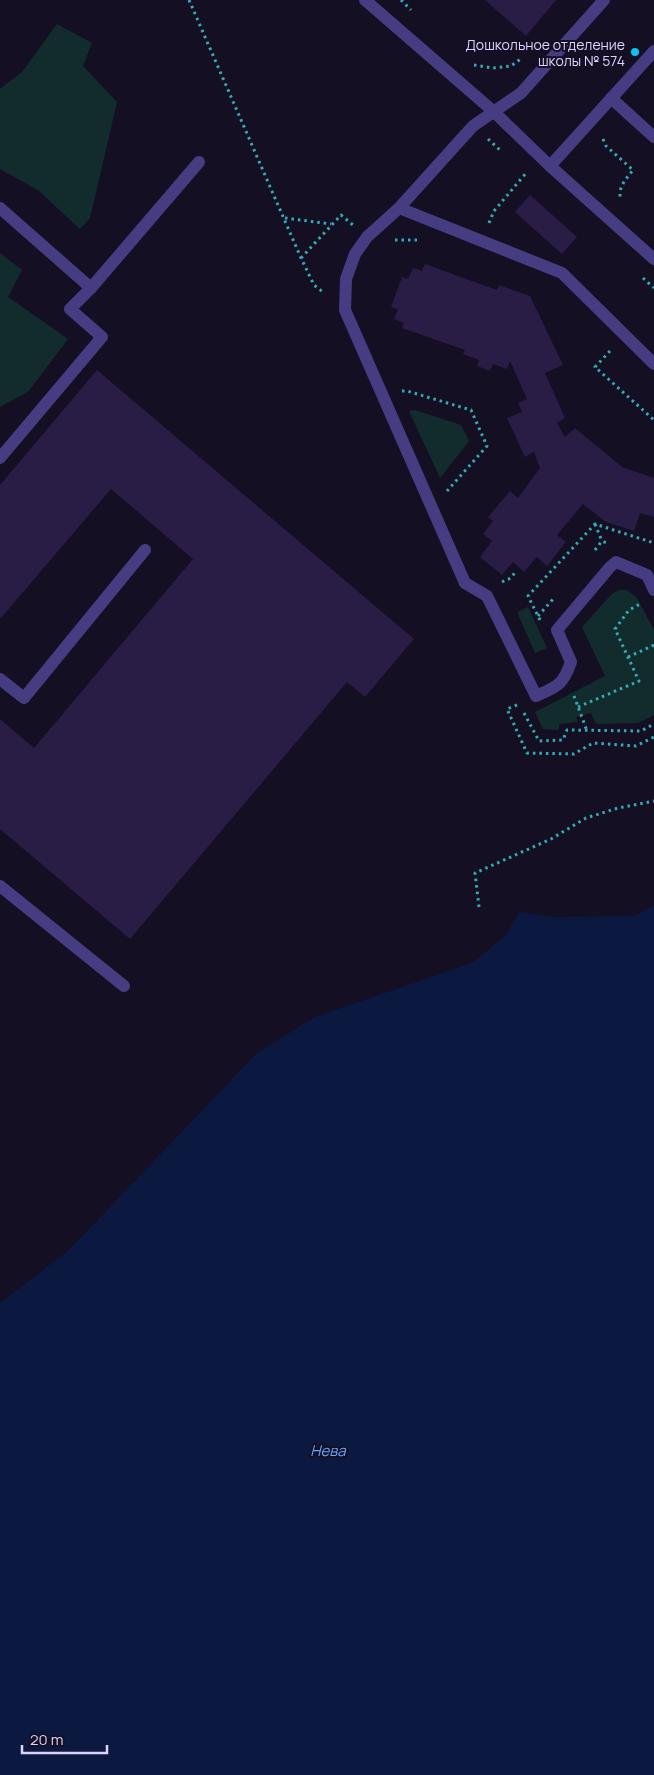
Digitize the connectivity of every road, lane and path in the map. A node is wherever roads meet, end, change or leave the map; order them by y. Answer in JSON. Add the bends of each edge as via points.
{"nodes":[{"id":1,"x":189,"y":0,"type":"edge"},
{"id":2,"x":365,"y":0,"type":"edge"},
{"id":3,"x":400,"y":0,"type":"edge"},
{"id":4,"x":604,"y":0,"type":"edge"},
{"id":5,"x":414,"y":12,"type":"dead end"},
{"id":6,"x":654,"y":51,"type":"edge"},
{"id":7,"x":524,"y":56,"type":"dead end"},
{"id":8,"x":469,"y":60,"type":"dead end"},
{"id":9,"x":611,"y":98,"type":"junction"},
{"id":10,"x":493,"y":111,"type":"junction"},
{"id":11,"x":592,"y":120,"type":"junction"},
{"id":12,"x":473,"y":126,"type":"junction"},
{"id":13,"x":654,"y":137,"type":"edge"},
{"id":14,"x":506,"y":155,"type":"dead end"},
{"id":15,"x":200,"y":162,"type":"dead end"},
{"id":16,"x":550,"y":166,"type":"junction"},
{"id":17,"x":520,"y":167,"type":"dead end"},
{"id":18,"x":622,"y":203,"type":"dead end"},
{"id":19,"x":0,"y":208,"type":"edge"},
{"id":20,"x":399,"y":208,"type":"junction"},
{"id":21,"x":285,"y":218,"type":"junction"},
{"id":22,"x":332,"y":224,"type":"dead end"},
{"id":23,"x":481,"y":240,"type":"junction"},
{"id":24,"x":424,"y":242,"type":"dead end"},
{"id":25,"x":389,"y":245,"type":"dead end"},
{"id":26,"x":654,"y":259,"type":"edge"},
{"id":27,"x":91,"y":288,"type":"junction"},
{"id":28,"x":344,"y":310,"type":"junction"},
{"id":29,"x":614,"y":346,"type":"dead end"},
{"id":30,"x":654,"y":364,"type":"edge"},
{"id":31,"x":396,"y":392,"type":"dead end"},
{"id":32,"x":654,"y":420,"type":"edge"},
{"id":33,"x":0,"y":458,"type":"edge"},
{"id":34,"x":443,"y":495,"type":"dead end"},
{"id":35,"x":595,"y":524,"type":"dead end"},
{"id":36,"x":602,"y":541,"type":"dead end"},
{"id":37,"x":145,"y":550,"type":"dead end"},
{"id":38,"x":516,"y":571,"type":"dead end"},
{"id":39,"x":498,"y":584,"type":"dead end"},
{"id":40,"x":654,"y":590,"type":"edge"},
{"id":41,"x":646,"y":601,"type":"dead end"},
{"id":42,"x":654,"y":645,"type":"edge"},
{"id":43,"x":628,"y":657,"type":"junction"},
{"id":44,"x":0,"y":679,"type":"edge"},
{"id":45,"x":519,"y":704,"type":"dead end"},
{"id":46,"x":578,"y":707,"type":"dead end"},
{"id":47,"x":654,"y":724,"type":"edge"},
{"id":48,"x":654,"y":801,"type":"edge"},
{"id":49,"x":0,"y":886,"type":"edge"},
{"id":50,"x":478,"y":907,"type":"dead end"},
{"id":51,"x":124,"y":986,"type":"dead end"}],
"edges":[{"from":1,"to":21,"type":"path"},
{"from":2,"to":10,"type":"lane"},
{"from":3,"to":5,"type":"path"},
{"from":4,"to":10,"type":"lane","via":[[520,93]]},
{"from":6,"to":9,"type":"lane"},
{"from":7,"to":8,"type":"path","via":[[511,66],[493,68],[476,66]]},
{"from":9,"to":11,"type":"lane"},
{"from":9,"to":13,"type":"lane"},
{"from":10,"to":12,"type":"lane"},
{"from":10,"to":16,"type":"lane"},
{"from":11,"to":16,"type":"lane"},
{"from":11,"to":18,"type":"path","via":[[604,130],[602,136],[606,146],[633,170],[622,184]]},
{"from":12,"to":14,"type":"path"},
{"from":12,"to":20,"type":"lane"},
{"from":15,"to":27,"type":"lane"},
{"from":16,"to":26,"type":"lane"},
{"from":17,"to":23,"type":"path","via":[[526,173],[494,211]]},
{"from":19,"to":27,"type":"lane"},
{"from":20,"to":23,"type":"lane"},
{"from":20,"to":28,"type":"lane","via":[[367,237],[354,254],[346,279]]},
{"from":21,"to":22,"type":"path"},
{"from":21,"to":28,"type":"path","via":[[314,285]]},
{"from":23,"to":30,"type":"lane","via":[[562,273]]},
{"from":24,"to":25,"type":"path","via":[[395,240]]},
{"from":27,"to":33,"type":"lane","via":[[70,309],[102,338]]},
{"from":28,"to":40,"type":"lane","via":[[465,583],[487,596],[536,696],[559,685],[566,675],[572,662],[557,630],[610,567],[616,562],[647,575]]},
{"from":29,"to":32,"type":"path","via":[[595,368]]},
{"from":31,"to":34,"type":"path","via":[[407,391],[471,410],[487,446]]},
{"from":35,"to":36,"type":"path"},
{"from":37,"to":44,"type":"lane","via":[[24,698]]},
{"from":38,"to":39,"type":"path","via":[[511,578]]},
{"from":41,"to":43,"type":"path","via":[[629,610],[615,629]]},
{"from":42,"to":43,"type":"path"},
{"from":43,"to":46,"type":"path","via":[[639,681]]},
{"from":45,"to":47,"type":"path","via":[[538,741],[563,740],[566,730],[641,731]]},
{"from":48,"to":50,"type":"path","via":[[586,818],[551,839],[475,873]]},
{"from":49,"to":51,"type":"lane"}]}
